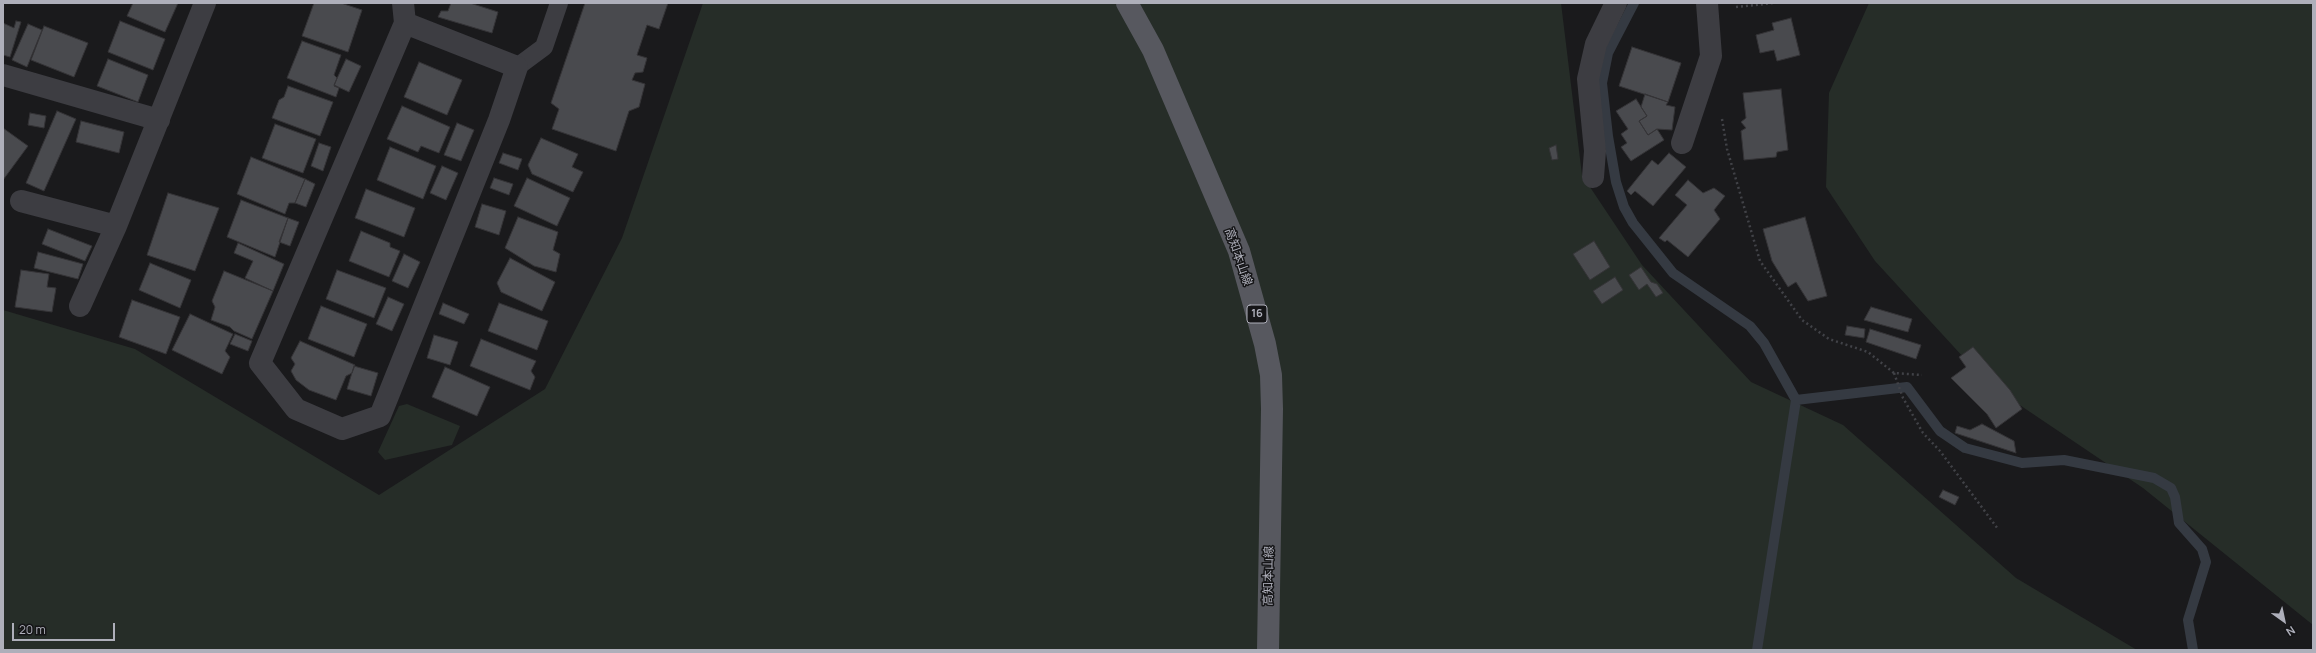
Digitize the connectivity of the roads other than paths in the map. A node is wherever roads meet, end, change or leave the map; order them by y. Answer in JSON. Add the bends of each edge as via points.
{"nodes":[{"id":1,"x":205,"y":3,"type":"edge"},
{"id":2,"x":559,"y":3,"type":"edge"},
{"id":3,"x":1127,"y":3,"type":"edge"},
{"id":4,"x":1616,"y":3,"type":"edge"},
{"id":5,"x":1707,"y":3,"type":"edge"},
{"id":6,"x":404,"y":13,"type":"edge"},
{"id":7,"x":517,"y":67,"type":"junction"},
{"id":8,"x":3,"y":75,"type":"edge"},
{"id":9,"x":159,"y":120,"type":"junction"},
{"id":10,"x":1682,"y":143,"type":"dead end"},
{"id":11,"x":1593,"y":177,"type":"dead end"},
{"id":12,"x":21,"y":201,"type":"dead end"},
{"id":13,"x":116,"y":226,"type":"junction"},
{"id":14,"x":80,"y":306,"type":"dead end"},
{"id":15,"x":1268,"y":650,"type":"edge"}],
"edges":[{"from":1,"to":9,"type":"street"},
{"from":2,"to":7,"type":"lane","via":[[544,47]]},
{"from":3,"to":15,"type":"main road","name":"高知本山線","number":"16","via":[[1153,50],[1239,251],[1265,344],[1271,375],[1272,409]]},
{"from":4,"to":11,"type":"street","via":[[1596,44],[1588,79],[1595,151]]},
{"from":5,"to":10,"type":"street","via":[[1711,56]]},
{"from":6,"to":7,"type":"street"},
{"from":6,"to":7,"type":"street","via":[[260,363],[296,409],[342,429],[380,416],[499,120]]},
{"from":8,"to":9,"type":"street"},
{"from":9,"to":13,"type":"street"},
{"from":12,"to":13,"type":"street"},
{"from":13,"to":14,"type":"street"}]}
